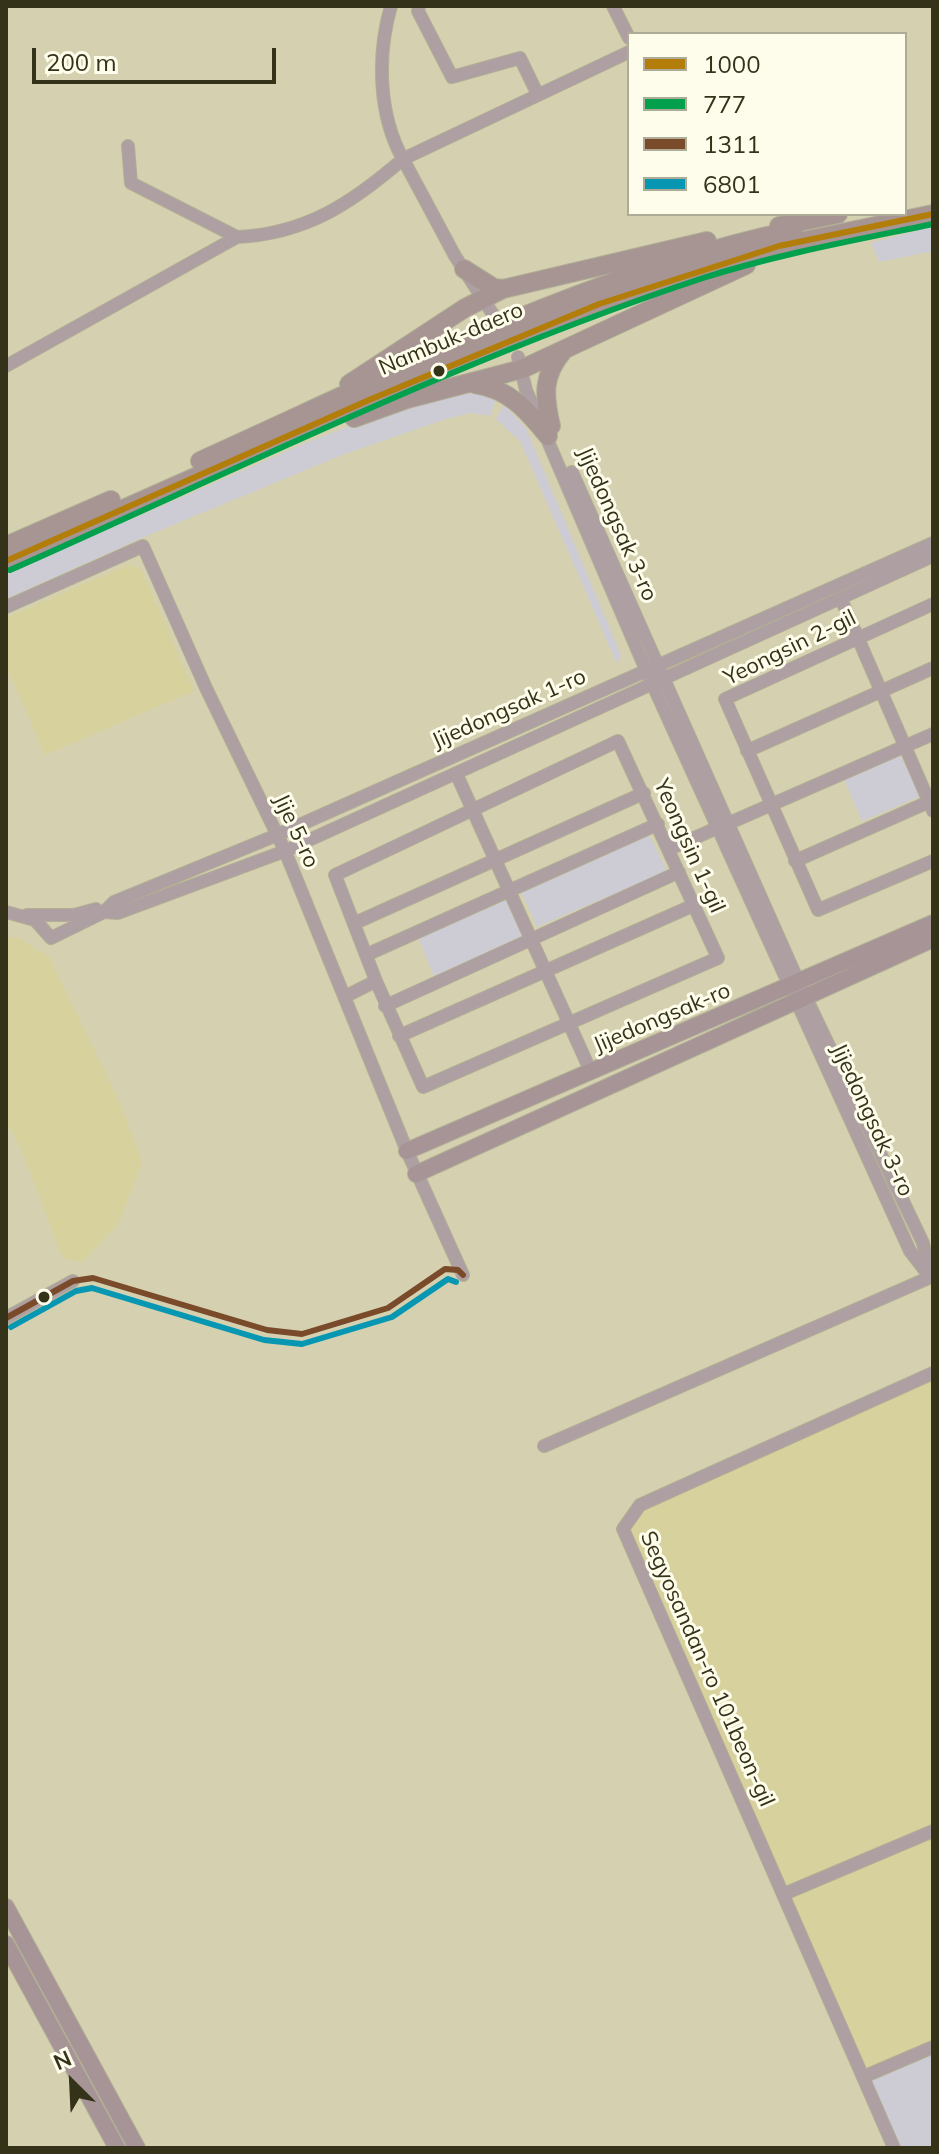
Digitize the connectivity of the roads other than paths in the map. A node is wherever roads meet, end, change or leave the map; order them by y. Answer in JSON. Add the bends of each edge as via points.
{"nodes":[{"id":1,"x":391,"y":6,"type":"edge"},
{"id":2,"x":419,"y":6,"type":"edge"},
{"id":3,"x":613,"y":6,"type":"edge"},
{"id":4,"x":627,"y":34,"type":"edge"},
{"id":5,"x":627,"y":53,"type":"edge"},
{"id":6,"x":538,"y":95,"type":"junction"},
{"id":7,"x":128,"y":146,"type":"dead end"},
{"id":8,"x":403,"y":159,"type":"junction"},
{"id":9,"x":933,"y":202,"type":"edge"},
{"id":10,"x":919,"y":213,"type":"edge"},
{"id":11,"x":829,"y":216,"type":"edge"},
{"id":12,"x":862,"y":216,"type":"edge"},
{"id":13,"x":906,"y":216,"type":"edge"},
{"id":14,"x":237,"y":237,"type":"junction"},
{"id":15,"x":464,"y":269,"type":"junction"},
{"id":16,"x":503,"y":289,"type":"junction"},
{"id":17,"x":484,"y":299,"type":"junction"},
{"id":18,"x":465,"y":308,"type":"junction"},
{"id":19,"x":496,"y":319,"type":"dead end"},
{"id":20,"x":564,"y":350,"type":"junction"},
{"id":21,"x":520,"y":363,"type":"junction"},
{"id":22,"x":6,"y":366,"type":"edge"},
{"id":23,"x":468,"y":383,"type":"junction"},
{"id":24,"x":550,"y":431,"type":"junction"},
{"id":25,"x":246,"y":455,"type":"junction"},
{"id":26,"x":180,"y":470,"type":"junction"},
{"id":27,"x":933,"y":543,"type":"edge"},
{"id":28,"x":6,"y":546,"type":"edge"},
{"id":29,"x":933,"y":556,"type":"edge"},
{"id":30,"x":6,"y":561,"type":"edge"},
{"id":31,"x":841,"y":599,"type":"junction"},
{"id":32,"x":933,"y":604,"type":"edge"},
{"id":33,"x":6,"y":607,"type":"edge"},
{"id":34,"x":856,"y":638,"type":"junction"},
{"id":35,"x":652,"y":667,"type":"junction"},
{"id":36,"x":933,"y":668,"type":"edge"},
{"id":37,"x":658,"y":681,"type":"junction"},
{"id":38,"x":881,"y":691,"type":"junction"},
{"id":39,"x":933,"y":734,"type":"edge"},
{"id":40,"x":905,"y":747,"type":"junction"},
{"id":41,"x":747,"y":751,"type":"junction"},
{"id":42,"x":456,"y":773,"type":"junction"},
{"id":43,"x":644,"y":793,"type":"junction"},
{"id":44,"x":932,"y":804,"type":"edge"},
{"id":45,"x":770,"y":806,"type":"junction"},
{"id":46,"x":474,"y":809,"type":"junction"},
{"id":47,"x":658,"y":824,"type":"junction"},
{"id":48,"x":722,"y":826,"type":"junction"},
{"id":49,"x":277,"y":835,"type":"junction"},
{"id":50,"x":669,"y":849,"type":"junction"},
{"id":51,"x":285,"y":851,"type":"junction"},
{"id":52,"x":496,"y":859,"type":"junction"},
{"id":53,"x":795,"y":861,"type":"junction"},
{"id":54,"x":933,"y":861,"type":"edge"},
{"id":55,"x":679,"y":872,"type":"junction"},
{"id":56,"x":510,"y":891,"type":"junction"},
{"id":57,"x":114,"y":902,"type":"junction"},
{"id":58,"x":694,"y":905,"type":"junction"},
{"id":59,"x":6,"y":912,"type":"edge"},
{"id":60,"x":104,"y":912,"type":"junction"},
{"id":61,"x":22,"y":914,"type":"junction"},
{"id":62,"x":355,"y":923,"type":"junction"},
{"id":63,"x":933,"y":923,"type":"edge"},
{"id":64,"x":532,"y":939,"type":"junction"},
{"id":65,"x":933,"y":939,"type":"edge"},
{"id":66,"x":366,"y":955,"type":"junction"},
{"id":67,"x":546,"y":971,"type":"junction"},
{"id":68,"x":376,"y":981,"type":"junction"},
{"id":69,"x":797,"y":991,"type":"junction"},
{"id":70,"x":346,"y":996,"type":"junction"},
{"id":71,"x":385,"y":1006,"type":"junction"},
{"id":72,"x":569,"y":1024,"type":"junction"},
{"id":73,"x":399,"y":1036,"type":"junction"},
{"id":74,"x":591,"y":1072,"type":"junction"},
{"id":75,"x":407,"y":1151,"type":"junction"},
{"id":76,"x":416,"y":1174,"type":"junction"},
{"id":77,"x":463,"y":1275,"type":"dead end"},
{"id":78,"x":932,"y":1276,"type":"edge"},
{"id":79,"x":73,"y":1281,"type":"dead end"},
{"id":80,"x":6,"y":1318,"type":"edge"},
{"id":81,"x":933,"y":1373,"type":"edge"},
{"id":82,"x":544,"y":1446,"type":"dead end"},
{"id":83,"x":933,"y":1831,"type":"edge"},
{"id":84,"x":784,"y":1894,"type":"junction"},
{"id":85,"x":6,"y":1907,"type":"edge"},
{"id":86,"x":6,"y":1944,"type":"edge"},
{"id":87,"x":933,"y":2047,"type":"edge"},
{"id":88,"x":863,"y":2077,"type":"junction"},
{"id":89,"x":117,"y":2148,"type":"edge"},
{"id":90,"x":137,"y":2148,"type":"edge"},
{"id":91,"x":894,"y":2148,"type":"edge"}],
"edges":[{"from":1,"to":8,"type":"street","via":[[381,52],[391,137]]},
{"from":2,"to":6,"type":"street","via":[[452,77],[520,58]]},
{"from":3,"to":4,"type":"street"},
{"from":5,"to":6,"type":"street"},
{"from":6,"to":8,"type":"street"},
{"from":7,"to":14,"type":"street","via":[[131,183]]},
{"from":8,"to":14,"type":"street","via":[[351,200],[302,226]]},
{"from":8,"to":15,"type":"street"},
{"from":9,"to":10,"type":"highway","name":"Nambuk-daero"},
{"from":10,"to":20,"type":"highway","via":[[879,234],[745,266]]},
{"from":11,"to":16,"type":"highway"},
{"from":12,"to":26,"type":"highway","name":"Nambuk-daero","via":[[730,245],[575,296]]},
{"from":13,"to":25,"type":"highway","name":"Nambuk-daero","via":[[779,246],[641,288]]},
{"from":14,"to":22,"type":"street"},
{"from":15,"to":16,"type":"highway"},
{"from":15,"to":17,"type":"street"},
{"from":15,"to":18,"type":"highway","via":[[471,295]]},
{"from":16,"to":17,"type":"highway"},
{"from":17,"to":18,"type":"highway"},
{"from":17,"to":19,"type":"street"},
{"from":18,"to":26,"type":"highway","via":[[341,389]]},
{"from":20,"to":21,"type":"highway"},
{"from":20,"to":24,"type":"highway","via":[[546,376]]},
{"from":21,"to":23,"type":"highway"},
{"from":21,"to":24,"type":"street","name":"Jijedongsak 3-ro"},
{"from":23,"to":24,"type":"highway","via":[[508,395]]},
{"from":23,"to":25,"type":"highway"},
{"from":24,"to":35,"type":"street","name":"Jijedongsak 3-ro"},
{"from":25,"to":30,"type":"highway","name":"Nambuk-daero"},
{"from":26,"to":28,"type":"highway","name":"Nambuk-daero"},
{"from":27,"to":35,"type":"street","name":"Jijedongsak 1-ro"},
{"from":29,"to":31,"type":"street","name":"Jijedongsak 1-ro"},
{"from":31,"to":34,"type":"street"},
{"from":31,"to":37,"type":"street","name":"Jijedongsak 1-ro"},
{"from":32,"to":34,"type":"street","name":"Yeongsin 2-gil"},
{"from":33,"to":49,"type":"street","name":"Jije 5-ro","via":[[143,546]]},
{"from":34,"to":38,"type":"street"},
{"from":34,"to":41,"type":"street","name":"Yeongsin 2-gil","via":[[726,696]]},
{"from":35,"to":37,"type":"street","name":"Jijedongsak 3-ro"},
{"from":35,"to":49,"type":"street","name":"Jijedongsak 1-ro"},
{"from":36,"to":38,"type":"street"},
{"from":37,"to":42,"type":"street","name":"Jijedongsak 1-ro"},
{"from":37,"to":48,"type":"street","name":"Jijedongsak 3-ro"},
{"from":38,"to":40,"type":"street"},
{"from":38,"to":41,"type":"street"},
{"from":39,"to":40,"type":"street"},
{"from":40,"to":44,"type":"street"},
{"from":40,"to":45,"type":"street"},
{"from":41,"to":45,"type":"street","name":"Yeongsin 2-gil"},
{"from":42,"to":46,"type":"street"},
{"from":42,"to":51,"type":"street","name":"Jijedongsak 1-ro"},
{"from":43,"to":46,"type":"street","name":"Yeongsin 1-gil","via":[[618,741]]},
{"from":43,"to":47,"type":"street","name":"Yeongsin 1-gil"},
{"from":43,"to":52,"type":"street"},
{"from":44,"to":53,"type":"street"},
{"from":45,"to":48,"type":"street"},
{"from":45,"to":53,"type":"street","name":"Yeongsin 2-gil"},
{"from":46,"to":52,"type":"street"},
{"from":46,"to":62,"type":"street","name":"Yeongsin 1-gil","via":[[335,875]]},
{"from":47,"to":50,"type":"street","name":"Yeongsin 1-gil"},
{"from":47,"to":56,"type":"street"},
{"from":48,"to":50,"type":"street"},
{"from":48,"to":69,"type":"street","name":"Jijedongsak 3-ro"},
{"from":49,"to":51,"type":"street","name":"Jije 5-ro"},
{"from":49,"to":57,"type":"street","name":"Jijedongsak 1-ro"},
{"from":50,"to":55,"type":"street","name":"Yeongsin 1-gil"},
{"from":51,"to":60,"type":"street","name":"Jijedongsak 1-ro","via":[[118,913]]},
{"from":51,"to":70,"type":"street","name":"Jije 5-ro"},
{"from":52,"to":56,"type":"street"},
{"from":52,"to":62,"type":"street"},
{"from":53,"to":54,"type":"street","name":"Yeongsin 2-gil","via":[[819,910]]},
{"from":55,"to":58,"type":"street","name":"Yeongsin 1-gil"},
{"from":55,"to":64,"type":"street"},
{"from":56,"to":64,"type":"street"},
{"from":56,"to":66,"type":"street"},
{"from":57,"to":60,"type":"street","name":"Jijedongsak 1-ro"},
{"from":57,"to":61,"type":"street","via":[[74,915]]},
{"from":58,"to":67,"type":"street"},
{"from":58,"to":72,"type":"street","name":"Yeongsin 1-gil","via":[[718,958]]},
{"from":59,"to":61,"type":"street"},
{"from":60,"to":61,"type":"street","name":"Jijedongsak 1-ro","via":[[51,938]]},
{"from":62,"to":66,"type":"street","name":"Yeongsin 1-gil"},
{"from":63,"to":69,"type":"main road","name":"Jijedongsak-ro"},
{"from":64,"to":67,"type":"street"},
{"from":64,"to":71,"type":"street"},
{"from":65,"to":69,"type":"main road"},
{"from":66,"to":68,"type":"street","name":"Yeongsin 1-gil"},
{"from":67,"to":72,"type":"street"},
{"from":67,"to":73,"type":"street"},
{"from":68,"to":70,"type":"street"},
{"from":68,"to":71,"type":"street","name":"Yeongsin 1-gil"},
{"from":69,"to":74,"type":"main road","name":"Jijedongsak-ro"},
{"from":69,"to":76,"type":"main road"},
{"from":69,"to":78,"type":"street","name":"Jijedongsak 3-ro","via":[[910,1251]]},
{"from":70,"to":75,"type":"street","name":"Jije 5-ro"},
{"from":71,"to":73,"type":"street","name":"Yeongsin 1-gil"},
{"from":72,"to":73,"type":"street","name":"Yeongsin 1-gil","via":[[423,1087]]},
{"from":72,"to":74,"type":"street"},
{"from":74,"to":75,"type":"main road","name":"Jijedongsak-ro"},
{"from":75,"to":76,"type":"street","name":"Jije 5-ro"},
{"from":76,"to":77,"type":"street","name":"Jije 5-ro"},
{"from":78,"to":82,"type":"street"},
{"from":79,"to":80,"type":"street"},
{"from":81,"to":84,"type":"street","name":"Segyosandan-ro 101beon-gil","via":[[640,1505],[623,1529]]},
{"from":83,"to":84,"type":"street"},
{"from":84,"to":88,"type":"street","name":"Segyosandan-ro 101beon-gil"},
{"from":85,"to":90,"type":"main road"},
{"from":86,"to":89,"type":"main road"},
{"from":87,"to":88,"type":"street"},
{"from":88,"to":91,"type":"street","name":"Segyosandan-ro 101beon-gil"}]}
